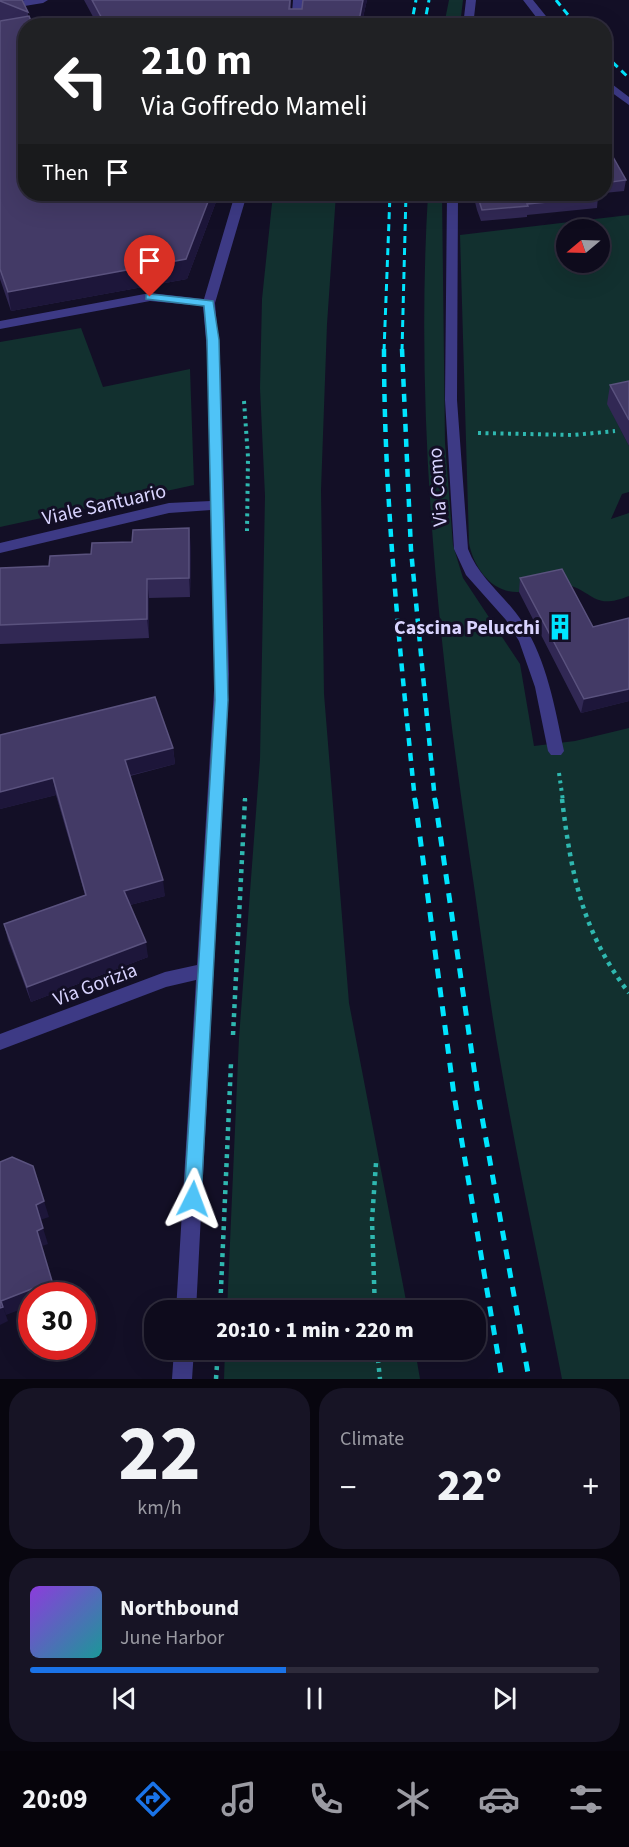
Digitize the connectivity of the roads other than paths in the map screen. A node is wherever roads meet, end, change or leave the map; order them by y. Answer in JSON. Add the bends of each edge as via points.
{"nodes":[{"id":1,"x":43,"y":0,"type":"edge"},
{"id":2,"x":298,"y":0,"type":"edge"},
{"id":3,"x":471,"y":0,"type":"edge"},
{"id":4,"x":528,"y":0,"type":"edge"},
{"id":5,"x":0,"y":7,"type":"edge"},
{"id":6,"x":297,"y":18,"type":"edge"},
{"id":7,"x":469,"y":18,"type":"edge"},
{"id":8,"x":543,"y":18,"type":"edge"},
{"id":9,"x":612,"y":88,"type":"edge"},
{"id":10,"x":629,"y":102,"type":"edge"},
{"id":11,"x":239,"y":201,"type":"edge"},
{"id":12,"x":452,"y":201,"type":"edge"},
{"id":13,"x":209,"y":303,"type":"junction"},
{"id":14,"x":0,"y":325,"type":"edge"},
{"id":15,"x":218,"y":506,"type":"junction"},
{"id":16,"x":0,"y":548,"type":"edge"},
{"id":17,"x":556,"y":751,"type":"road end"},
{"id":18,"x":206,"y":970,"type":"junction"},
{"id":19,"x":0,"y":1042,"type":"edge"},
{"id":20,"x":187,"y":1300,"type":"edge"},
{"id":21,"x":183,"y":1360,"type":"edge"},
{"id":22,"x":182,"y":1379,"type":"edge"}],
"edges":[{"from":1,"to":5,"type":"street"},
{"from":2,"to":6,"type":"street"},
{"from":3,"to":7,"type":"street"},
{"from":4,"to":8,"type":"street"},
{"from":9,"to":10,"type":"street"},
{"from":11,"to":13,"type":"street"},
{"from":12,"to":17,"type":"street","name":"Via Como","via":[[453,434],[460,538],[465,562],[474,577],[505,608],[529,648],[539,674]]},
{"from":13,"to":14,"type":"street","via":[[150,297]]},
{"from":13,"to":15,"type":"street"},
{"from":15,"to":16,"type":"street","name":"Viale Santuario","via":[[169,508]]},
{"from":15,"to":18,"type":"street","via":[[222,700]]},
{"from":18,"to":19,"type":"street","name":"Via Gorizia","via":[[165,980]]},
{"from":18,"to":20,"type":"street"},
{"from":21,"to":22,"type":"street"}]}
